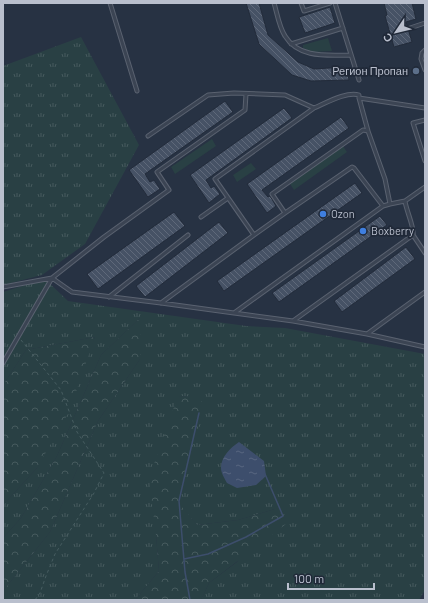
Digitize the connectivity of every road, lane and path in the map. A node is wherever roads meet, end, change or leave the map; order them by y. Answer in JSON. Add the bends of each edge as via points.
{"nodes":[{"id":1,"x":110,"y":3,"type":"edge"},
{"id":2,"x":274,"y":3,"type":"edge"},
{"id":3,"x":301,"y":3,"type":"edge"},
{"id":4,"x":330,"y":3,"type":"edge"},
{"id":5,"x":335,"y":3,"type":"edge"},
{"id":6,"x":425,"y":23,"type":"edge"},
{"id":7,"x":343,"y":28,"type":"junction"},
{"id":8,"x":410,"y":28,"type":"dead end"},
{"id":9,"x":291,"y":44,"type":"junction"},
{"id":10,"x":425,"y":50,"type":"edge"},
{"id":11,"x":351,"y":55,"type":"junction"},
{"id":12,"x":425,"y":70,"type":"edge"},
{"id":13,"x":359,"y":80,"type":"dead end"},
{"id":14,"x":137,"y":91,"type":"dead end"},
{"id":15,"x":246,"y":94,"type":"junction"},
{"id":16,"x":359,"y":98,"type":"junction"},
{"id":17,"x":314,"y":108,"type":"junction"},
{"id":18,"x":425,"y":108,"type":"edge"},
{"id":19,"x":425,"y":120,"type":"edge"},
{"id":20,"x":368,"y":131,"type":"junction"},
{"id":21,"x":148,"y":136,"type":"dead end"},
{"id":22,"x":425,"y":161,"type":"edge"},
{"id":23,"x":425,"y":187,"type":"edge"},
{"id":24,"x":228,"y":198,"type":"junction"},
{"id":25,"x":405,"y":201,"type":"junction"},
{"id":26,"x":390,"y":204,"type":"junction"},
{"id":27,"x":382,"y":206,"type":"junction"},
{"id":28,"x":285,"y":213,"type":"junction"},
{"id":29,"x":201,"y":217,"type":"dead end"},
{"id":30,"x":188,"y":235,"type":"dead end"},
{"id":31,"x":254,"y":235,"type":"junction"},
{"id":32,"x":413,"y":235,"type":"junction"},
{"id":33,"x":425,"y":253,"type":"edge"},
{"id":34,"x":52,"y":278,"type":"junction"},
{"id":35,"x":3,"y":287,"type":"edge"},
{"id":36,"x":425,"y":292,"type":"edge"},
{"id":37,"x":109,"y":297,"type":"junction"},
{"id":38,"x":161,"y":303,"type":"junction"},
{"id":39,"x":234,"y":313,"type":"junction"},
{"id":40,"x":293,"y":321,"type":"junction"},
{"id":41,"x":367,"y":334,"type":"junction"},
{"id":42,"x":18,"y":337,"type":"junction"},
{"id":43,"x":425,"y":347,"type":"edge"},
{"id":44,"x":3,"y":363,"type":"edge"},
{"id":45,"x":35,"y":600,"type":"edge"}],
"edges":[{"from":1,"to":14,"type":"lane"},
{"from":2,"to":9,"type":"lane","via":[[284,35]]},
{"from":3,"to":4,"type":"lane","via":[[304,11]]},
{"from":5,"to":7,"type":"lane"},
{"from":6,"to":8,"type":"lane"},
{"from":7,"to":9,"type":"lane"},
{"from":7,"to":11,"type":"lane"},
{"from":9,"to":11,"type":"lane","via":[[311,54]]},
{"from":10,"to":12,"type":"lane","via":[[421,59]]},
{"from":11,"to":13,"type":"lane"},
{"from":15,"to":17,"type":"lane","via":[[285,95]]},
{"from":15,"to":21,"type":"lane","via":[[208,94]]},
{"from":15,"to":34,"type":"lane","via":[[245,110],[157,172],[170,190]]},
{"from":16,"to":17,"type":"lane","via":[[359,95],[350,93]]},
{"from":16,"to":18,"type":"lane"},
{"from":16,"to":20,"type":"lane"},
{"from":17,"to":24,"type":"lane","via":[[215,179]]},
{"from":19,"to":22,"type":"lane","via":[[413,123]]},
{"from":20,"to":26,"type":"lane","via":[[385,179]]},
{"from":20,"to":28,"type":"lane","via":[[363,130],[272,194]]},
{"from":23,"to":25,"type":"lane"},
{"from":24,"to":29,"type":"lane"},
{"from":24,"to":31,"type":"lane"},
{"from":25,"to":26,"type":"lane"},
{"from":25,"to":32,"type":"lane"},
{"from":26,"to":27,"type":"lane"},
{"from":27,"to":28,"type":"lane","via":[[352,167]]},
{"from":27,"to":39,"type":"lane"},
{"from":28,"to":31,"type":"lane"},
{"from":30,"to":37,"type":"lane"},
{"from":31,"to":38,"type":"lane"},
{"from":32,"to":33,"type":"lane"},
{"from":32,"to":40,"type":"lane"},
{"from":34,"to":35,"type":"lane"},
{"from":34,"to":37,"type":"lane","via":[[72,292]]},
{"from":34,"to":42,"type":"lane"},
{"from":36,"to":41,"type":"lane"},
{"from":37,"to":38,"type":"lane"},
{"from":38,"to":39,"type":"lane"},
{"from":39,"to":40,"type":"lane"},
{"from":40,"to":41,"type":"lane"},
{"from":41,"to":43,"type":"lane"},
{"from":42,"to":44,"type":"lane"},
{"from":42,"to":45,"type":"path","via":[[61,390],[77,432],[104,473],[55,554]]}]}
